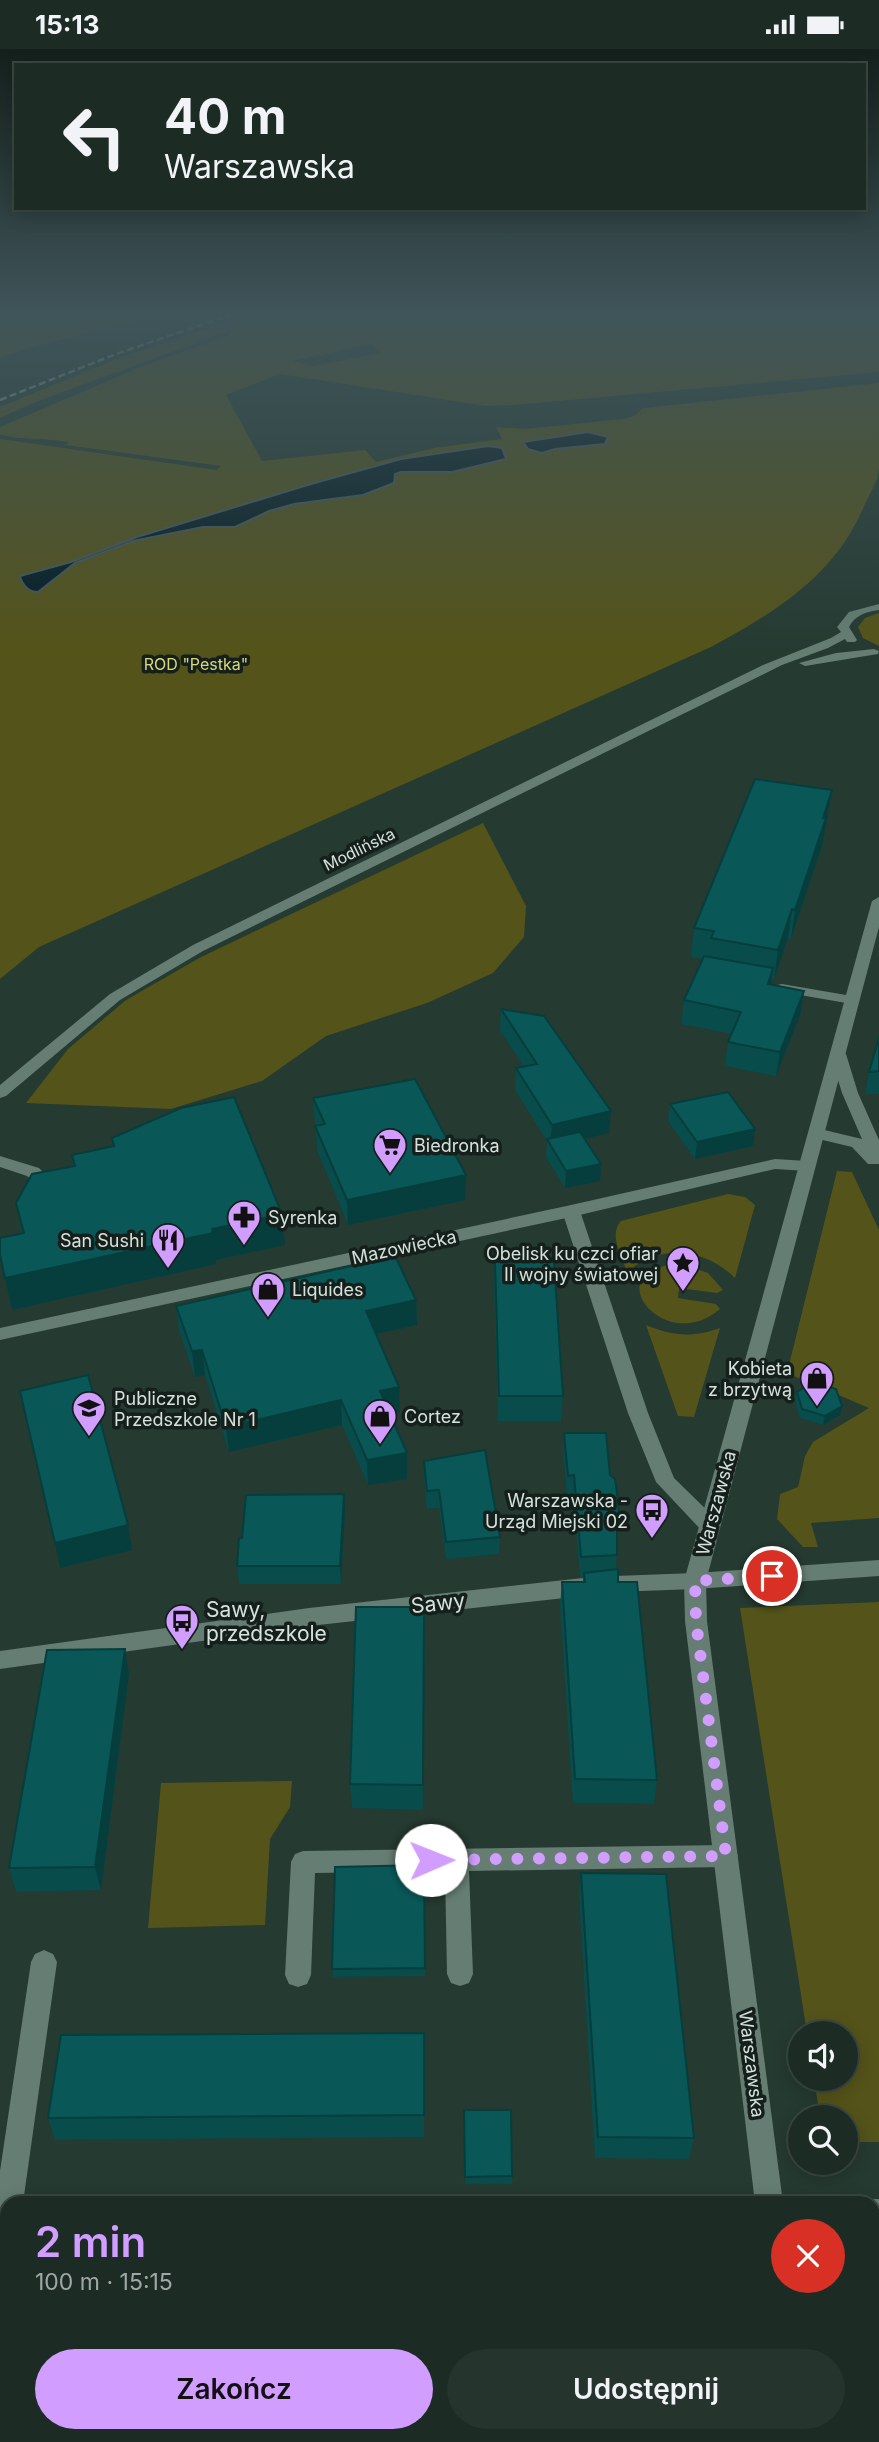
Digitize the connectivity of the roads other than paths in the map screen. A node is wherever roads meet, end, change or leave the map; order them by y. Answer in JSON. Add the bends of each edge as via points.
{"nodes":[{"id":1,"x":879,"y":607,"type":"edge"},
{"id":2,"x":845,"y":633,"type":"junction"},
{"id":3,"x":876,"y":653,"type":"edge"},
{"id":4,"x":757,"y":674,"type":"junction"},
{"id":5,"x":879,"y":901,"type":"edge"},
{"id":6,"x":761,"y":984,"type":"edge"},
{"id":7,"x":852,"y":1000,"type":"junction"},
{"id":8,"x":838,"y":1054,"type":"junction"},
{"id":9,"x":0,"y":1093,"type":"edge"},
{"id":10,"x":816,"y":1133,"type":"junction"},
{"id":11,"x":879,"y":1159,"type":"edge"},
{"id":12,"x":0,"y":1161,"type":"edge"},
{"id":13,"x":879,"y":1165,"type":"edge"},
{"id":14,"x":807,"y":1166,"type":"junction"},
{"id":15,"x":48,"y":1185,"type":"edge"},
{"id":16,"x":571,"y":1211,"type":"junction"},
{"id":17,"x":0,"y":1334,"type":"edge"},
{"id":18,"x":710,"y":1527,"type":"junction"},
{"id":19,"x":879,"y":1568,"type":"edge"},
{"id":20,"x":695,"y":1581,"type":"junction"},
{"id":21,"x":0,"y":1660,"type":"edge"},
{"id":22,"x":726,"y":1856,"type":"junction"},
{"id":23,"x":457,"y":1860,"type":"junction"},
{"id":24,"x":44,"y":1962,"type":"dead end"},
{"id":25,"x":460,"y":1974,"type":"dead end"},
{"id":26,"x":298,"y":1975,"type":"dead end"},
{"id":27,"x":10,"y":2196,"type":"edge"},
{"id":28,"x":768,"y":2196,"type":"edge"}],
"edges":[{"from":1,"to":2,"type":"street","via":[[852,615],[843,627]]},
{"from":2,"to":3,"type":"street"},
{"from":2,"to":4,"type":"street","name":"Modlińska","via":[[836,641],[770,664]]},
{"from":3,"to":4,"type":"street","name":"Modlińska","via":[[836,656]]},
{"from":4,"to":9,"type":"street","name":"Modlińska","via":[[198,948],[114,997]]},
{"from":5,"to":7,"type":"street","name":"Warszawska"},
{"from":6,"to":7,"type":"street"},
{"from":7,"to":8,"type":"street","name":"Warszawska"},
{"from":8,"to":10,"type":"street","name":"Warszawska"},
{"from":8,"to":11,"type":"street"},
{"from":10,"to":13,"type":"street","via":[[858,1143]]},
{"from":10,"to":14,"type":"street","name":"Warszawska"},
{"from":12,"to":15,"type":"street","via":[[33,1172]]},
{"from":14,"to":16,"type":"street","name":"Mazowiecka","via":[[775,1164]]},
{"from":14,"to":18,"type":"street","name":"Warszawska"},
{"from":16,"to":17,"type":"street","name":"Mazowiecka"},
{"from":16,"to":18,"type":"street","via":[[638,1413],[666,1482]]},
{"from":18,"to":20,"type":"street","name":"Warszawska"},
{"from":19,"to":20,"type":"street","name":"Sawy"},
{"from":20,"to":21,"type":"street","name":"Sawy","via":[[609,1584],[323,1616]]},
{"from":20,"to":22,"type":"street","name":"Warszawska"},
{"from":22,"to":23,"type":"street"},
{"from":22,"to":28,"type":"street","name":"Warszawska"},
{"from":23,"to":25,"type":"street"},
{"from":23,"to":26,"type":"street","via":[[303,1862]]},
{"from":24,"to":27,"type":"street"}]}
